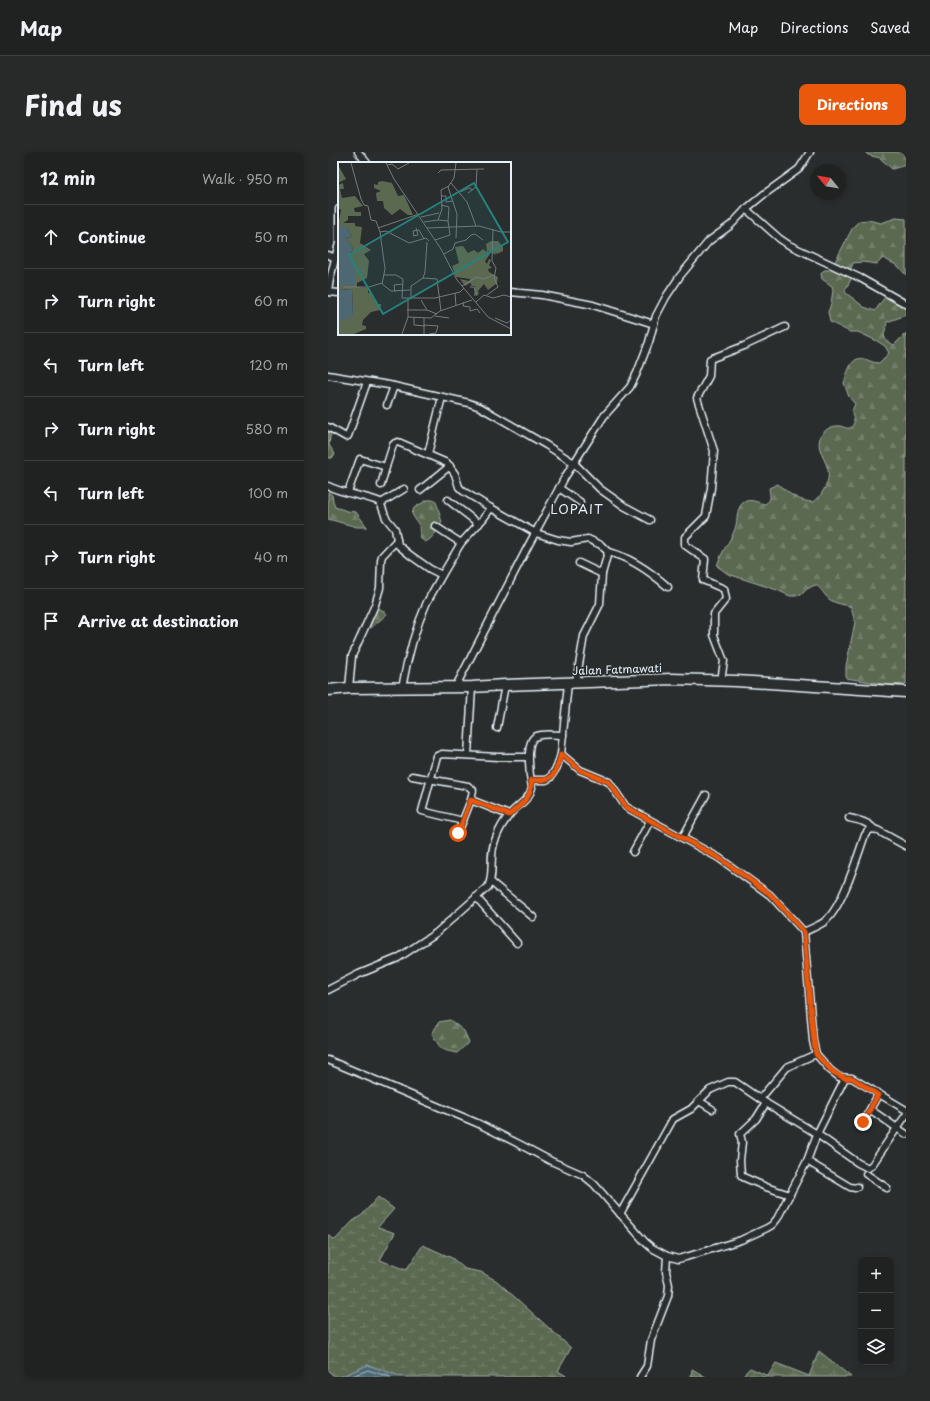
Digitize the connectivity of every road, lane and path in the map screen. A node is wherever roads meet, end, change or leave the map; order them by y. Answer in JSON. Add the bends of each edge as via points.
{"nodes":[{"id":1,"x":358,"y":152,"type":"edge"},
{"id":2,"x":810,"y":152,"type":"edge"},
{"id":3,"x":366,"y":162,"type":"edge"},
{"id":4,"x":746,"y":209,"type":"junction"},
{"id":5,"x":338,"y":248,"type":"edge"},
{"id":6,"x":328,"y":255,"type":"edge"},
{"id":7,"x":336,"y":258,"type":"junction"},
{"id":8,"x":328,"y":292,"type":"edge"},
{"id":9,"x":511,"y":292,"type":"edge"},
{"id":10,"x":338,"y":293,"type":"edge"},
{"id":11,"x":906,"y":304,"type":"edge"},
{"id":12,"x":654,"y":324,"type":"junction"},
{"id":13,"x":785,"y":327,"type":"dead end"},
{"id":14,"x":328,"y":375,"type":"edge"},
{"id":15,"x":367,"y":382,"type":"junction"},
{"id":16,"x":394,"y":386,"type":"junction"},
{"id":17,"x":442,"y":397,"type":"junction"},
{"id":18,"x":387,"y":404,"type":"dead end"},
{"id":19,"x":328,"y":427,"type":"edge"},
{"id":20,"x":428,"y":454,"type":"junction"},
{"id":21,"x":354,"y":456,"type":"dead end"},
{"id":22,"x":360,"y":459,"type":"junction"},
{"id":23,"x":574,"y":463,"type":"junction"},
{"id":24,"x":450,"y":466,"type":"junction"},
{"id":25,"x":386,"y":467,"type":"junction"},
{"id":26,"x":381,"y":485,"type":"dead end"},
{"id":27,"x":328,"y":486,"type":"edge"},
{"id":28,"x":559,"y":488,"type":"junction"},
{"id":29,"x":404,"y":489,"type":"dead end"},
{"id":30,"x":420,"y":490,"type":"dead end"},
{"id":31,"x":348,"y":492,"type":"junction"},
{"id":32,"x":448,"y":500,"type":"dead end"},
{"id":33,"x":580,"y":502,"type":"dead end"},
{"id":34,"x":381,"y":503,"type":"junction"},
{"id":35,"x":491,"y":508,"type":"junction"},
{"id":36,"x":650,"y":520,"type":"dead end"},
{"id":37,"x":479,"y":524,"type":"junction"},
{"id":38,"x":435,"y":526,"type":"dead end"},
{"id":39,"x":536,"y":533,"type":"junction"},
{"id":40,"x":396,"y":540,"type":"junction"},
{"id":41,"x":460,"y":543,"type":"junction"},
{"id":42,"x":608,"y":552,"type":"junction"},
{"id":43,"x":578,"y":564,"type":"dead end"},
{"id":44,"x":602,"y":574,"type":"junction"},
{"id":45,"x":442,"y":575,"type":"junction"},
{"id":46,"x":668,"y":587,"type":"dead end"},
{"id":47,"x":721,"y":681,"type":"junction"},
{"id":48,"x":572,"y":682,"type":"junction"},
{"id":49,"x":505,"y":684,"type":"junction"},
{"id":50,"x":456,"y":686,"type":"junction"},
{"id":51,"x":472,"y":687,"type":"junction"},
{"id":52,"x":349,"y":688,"type":"junction"},
{"id":53,"x":402,"y":688,"type":"junction"},
{"id":54,"x":328,"y":690,"type":"edge"},
{"id":55,"x":906,"y":692,"type":"edge"},
{"id":56,"x":497,"y":728,"type":"dead end"},
{"id":57,"x":563,"y":735,"type":"junction"},
{"id":58,"x":468,"y":754,"type":"junction"},
{"id":59,"x":561,"y":754,"type":"junction"},
{"id":60,"x":529,"y":757,"type":"junction"},
{"id":61,"x":412,"y":776,"type":"dead end"},
{"id":62,"x":430,"y":780,"type":"junction"},
{"id":63,"x":531,"y":780,"type":"junction"},
{"id":64,"x":706,"y":795,"type":"dead end"},
{"id":65,"x":471,"y":800,"type":"junction"},
{"id":66,"x":509,"y":815,"type":"junction"},
{"id":67,"x":849,"y":818,"type":"dead end"},
{"id":68,"x":463,"y":821,"type":"junction"},
{"id":69,"x":650,"y":821,"type":"junction"},
{"id":70,"x":874,"y":829,"type":"junction"},
{"id":71,"x":458,"y":833,"type":"dead end"},
{"id":72,"x":683,"y":837,"type":"junction"},
{"id":73,"x":906,"y":846,"type":"edge"},
{"id":74,"x":633,"y":852,"type":"dead end"},
{"id":75,"x":491,"y":882,"type":"junction"},
{"id":76,"x":476,"y":897,"type":"junction"},
{"id":77,"x":533,"y":917,"type":"dead end"},
{"id":78,"x":804,"y":932,"type":"junction"},
{"id":79,"x":517,"y":942,"type":"dead end"},
{"id":80,"x":328,"y":990,"type":"edge"},
{"id":81,"x":816,"y":1054,"type":"junction"},
{"id":82,"x":328,"y":1060,"type":"edge"},
{"id":83,"x":845,"y":1078,"type":"junction"},
{"id":84,"x":878,"y":1095,"type":"junction"},
{"id":85,"x":760,"y":1099,"type":"junction"},
{"id":86,"x":699,"y":1101,"type":"junction"},
{"id":87,"x":766,"y":1103,"type":"junction"},
{"id":88,"x":712,"y":1109,"type":"dead end"},
{"id":89,"x":871,"y":1110,"type":"junction"},
{"id":90,"x":906,"y":1110,"type":"edge"},
{"id":91,"x":906,"y":1115,"type":"edge"},
{"id":92,"x":863,"y":1122,"type":"dead end"},
{"id":93,"x":897,"y":1128,"type":"junction"},
{"id":94,"x":817,"y":1134,"type":"junction"},
{"id":95,"x":906,"y":1134,"type":"edge"},
{"id":96,"x":807,"y":1161,"type":"junction"},
{"id":97,"x":870,"y":1167,"type":"junction"},
{"id":98,"x":866,"y":1174,"type":"junction"},
{"id":99,"x":862,"y":1180,"type":"tunnel mouth"},
{"id":100,"x":857,"y":1187,"type":"dead end"},
{"id":101,"x":887,"y":1188,"type":"dead end"},
{"id":102,"x":790,"y":1195,"type":"junction"},
{"id":103,"x":620,"y":1214,"type":"junction"},
{"id":104,"x":667,"y":1256,"type":"junction"},
{"id":105,"x":640,"y":1377,"type":"edge"}],
"edges":[{"from":1,"to":3,"type":"street"},
{"from":2,"to":4,"type":"street","via":[[799,169]]},
{"from":4,"to":11,"type":"street","via":[[785,242],[860,278]]},
{"from":4,"to":12,"type":"street","via":[[699,252],[666,298]]},
{"from":5,"to":7,"type":"street"},
{"from":6,"to":7,"type":"street"},
{"from":7,"to":8,"type":"street"},
{"from":8,"to":10,"type":"street"},
{"from":9,"to":12,"type":"street","via":[[593,304]]},
{"from":12,"to":23,"type":"street","via":[[630,387],[604,416]]},
{"from":13,"to":47,"type":"street","via":[[710,359],[709,376],[697,398],[714,451],[711,488],[706,516],[685,537],[685,545],[705,559],[703,580],[724,589],[726,599],[714,614],[714,635],[724,661]]},
{"from":14,"to":15,"type":"street"},
{"from":15,"to":16,"type":"street"},
{"from":15,"to":19,"type":"street","via":[[348,436]]},
{"from":16,"to":17,"type":"street"},
{"from":16,"to":18,"type":"street"},
{"from":17,"to":20,"type":"street"},
{"from":17,"to":23,"type":"street","via":[[480,407]]},
{"from":20,"to":24,"type":"street"},
{"from":20,"to":25,"type":"street","via":[[398,442],[395,443]]},
{"from":21,"to":22,"type":"street"},
{"from":22,"to":25,"type":"street"},
{"from":22,"to":31,"type":"street"},
{"from":23,"to":28,"type":"street"},
{"from":23,"to":36,"type":"street","via":[[624,506]]},
{"from":24,"to":30,"type":"street"},
{"from":24,"to":35,"type":"street","via":[[463,491]]},
{"from":25,"to":26,"type":"street"},
{"from":27,"to":31,"type":"street"},
{"from":28,"to":33,"type":"street"},
{"from":28,"to":39,"type":"street"},
{"from":29,"to":34,"type":"street"},
{"from":31,"to":34,"type":"street"},
{"from":32,"to":37,"type":"street"},
{"from":34,"to":40,"type":"street","via":[[386,518],[395,529]]},
{"from":35,"to":37,"type":"street"},
{"from":35,"to":39,"type":"street"},
{"from":37,"to":41,"type":"street"},
{"from":38,"to":41,"type":"street"},
{"from":39,"to":42,"type":"street","via":[[571,542],[588,539]]},
{"from":39,"to":50,"type":"street"},
{"from":40,"to":45,"type":"street","via":[[402,549]]},
{"from":40,"to":52,"type":"street","via":[[382,556],[380,588],[352,656]]},
{"from":41,"to":45,"type":"street"},
{"from":42,"to":44,"type":"street"},
{"from":42,"to":46,"type":"street","via":[[621,556]]},
{"from":43,"to":44,"type":"street"},
{"from":44,"to":48,"type":"street","via":[[600,604],[584,636]]},
{"from":45,"to":53,"type":"street","via":[[424,610]]},
{"from":47,"to":48,"type":"highway","name":"Jalan Fatmawati","via":[[672,679]]},
{"from":47,"to":55,"type":"highway","name":"Jalan Fatmawati"},
{"from":48,"to":49,"type":"highway","name":"Jalan Fatmawati"},
{"from":48,"to":57,"type":"street"},
{"from":49,"to":51,"type":"highway","name":"Jalan Fatmawati"},
{"from":49,"to":56,"type":"street"},
{"from":50,"to":51,"type":"highway","name":"Jalan Fatmawati"},
{"from":50,"to":53,"type":"highway","name":"Jalan Fatmawati"},
{"from":51,"to":58,"type":"street"},
{"from":52,"to":53,"type":"highway","name":"Jalan Fatmawati"},
{"from":52,"to":54,"type":"highway","name":"Jalan Fatmawati"},
{"from":57,"to":59,"type":"street"},
{"from":57,"to":60,"type":"street","via":[[534,737],[531,740]]},
{"from":58,"to":60,"type":"street"},
{"from":58,"to":62,"type":"street","via":[[437,756]]},
{"from":59,"to":63,"type":"street","via":[[550,778]]},
{"from":59,"to":69,"type":"street","via":[[580,770],[609,782],[626,807]]},
{"from":60,"to":63,"type":"street"},
{"from":61,"to":62,"type":"street"},
{"from":62,"to":65,"type":"street","via":[[470,786],[473,790]]},
{"from":62,"to":68,"type":"street","via":[[422,811]]},
{"from":63,"to":66,"type":"street","via":[[532,788],[528,796]]},
{"from":64,"to":72,"type":"street"},
{"from":65,"to":66,"type":"street"},
{"from":65,"to":68,"type":"street"},
{"from":66,"to":75,"type":"street","via":[[492,848]]},
{"from":67,"to":70,"type":"street","via":[[859,820]]},
{"from":68,"to":71,"type":"street"},
{"from":69,"to":72,"type":"street"},
{"from":69,"to":74,"type":"street"},
{"from":70,"to":73,"type":"street"},
{"from":70,"to":78,"type":"street","via":[[865,835],[851,876],[832,914],[824,922]]},
{"from":72,"to":78,"type":"street","via":[[719,858],[770,894]]},
{"from":75,"to":76,"type":"street"},
{"from":75,"to":77,"type":"street"},
{"from":76,"to":79,"type":"street"},
{"from":76,"to":80,"type":"street","via":[[436,933],[398,958]]},
{"from":78,"to":81,"type":"street"},
{"from":81,"to":83,"type":"street","via":[[830,1070]]},
{"from":81,"to":85,"type":"street","via":[[789,1066]]},
{"from":82,"to":103,"type":"street","via":[[477,1123],[583,1175]]},
{"from":83,"to":84,"type":"street","via":[[852,1078]]},
{"from":83,"to":94,"type":"street"},
{"from":84,"to":89,"type":"street"},
{"from":84,"to":90,"type":"street"},
{"from":85,"to":86,"type":"street","via":[[732,1081],[710,1090]]},
{"from":85,"to":87,"type":"street"},
{"from":86,"to":88,"type":"street"},
{"from":86,"to":103,"type":"street","via":[[686,1113],[674,1119]]},
{"from":87,"to":94,"type":"street"},
{"from":87,"to":102,"type":"street","via":[[756,1119],[740,1134],[741,1174],[745,1179]]},
{"from":89,"to":92,"type":"street"},
{"from":89,"to":93,"type":"street"},
{"from":91,"to":93,"type":"street"},
{"from":93,"to":95,"type":"street"},
{"from":93,"to":97,"type":"street"},
{"from":94,"to":96,"type":"street"},
{"from":94,"to":97,"type":"street","via":[[858,1163]]},
{"from":96,"to":100,"type":"street","via":[[850,1188]]},
{"from":96,"to":102,"type":"street"},
{"from":97,"to":98,"type":"street"},
{"from":98,"to":99,"type":"street"},
{"from":98,"to":101,"type":"street"},
{"from":102,"to":104,"type":"street","via":[[778,1219],[767,1228],[741,1240],[686,1258]]},
{"from":103,"to":104,"type":"street","via":[[652,1248]]},
{"from":104,"to":105,"type":"street","via":[[666,1272],[670,1285],[668,1296],[651,1340],[647,1366]]}]}
